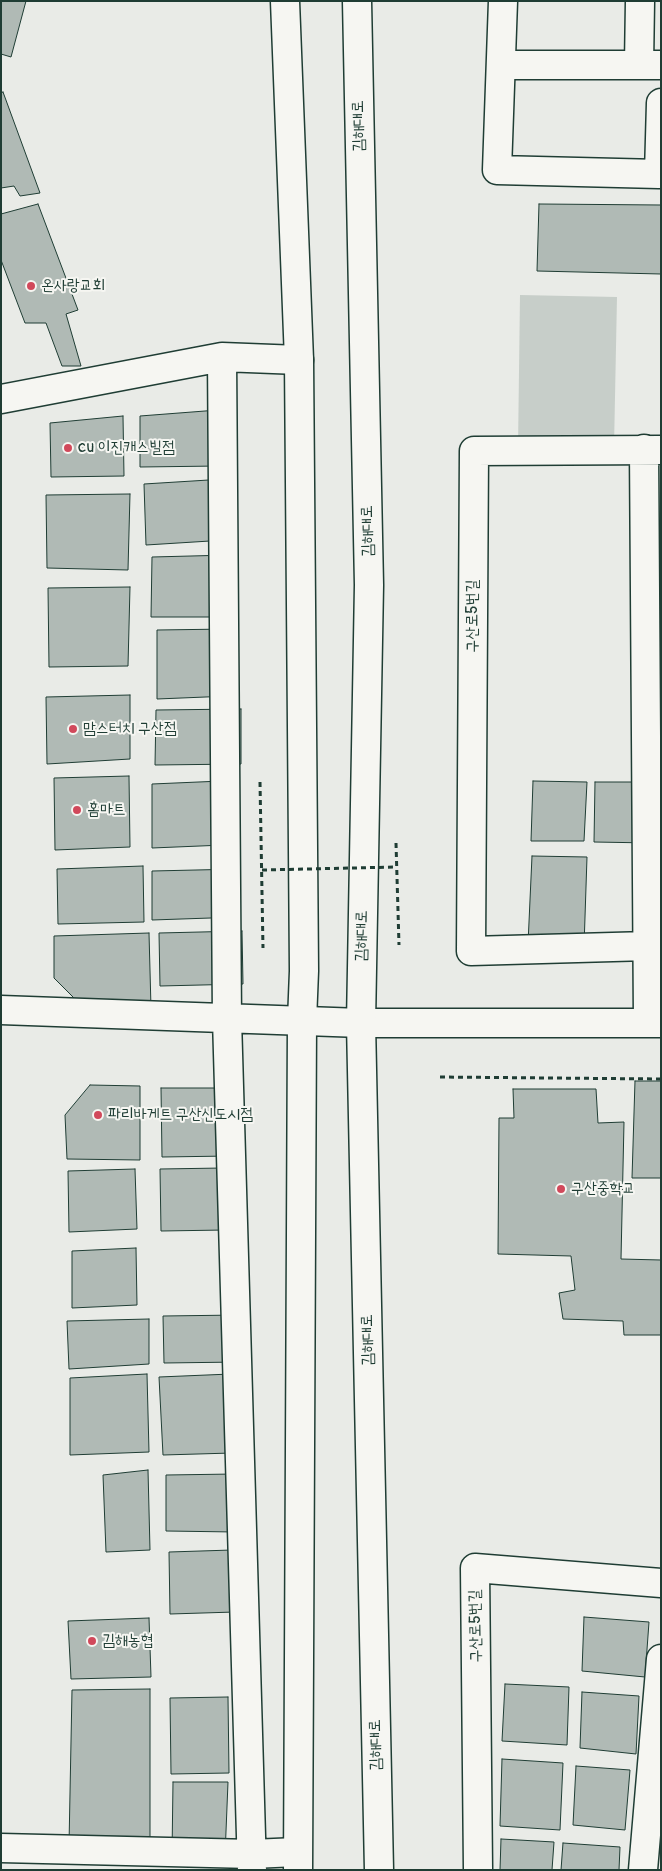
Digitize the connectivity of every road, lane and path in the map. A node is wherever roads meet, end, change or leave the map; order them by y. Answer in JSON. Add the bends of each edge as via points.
{"nodes":[{"id":1,"x":285,"y":1,"type":"edge"},
{"id":2,"x":356,"y":1,"type":"edge"},
{"id":3,"x":503,"y":1,"type":"edge"},
{"id":4,"x":640,"y":1,"type":"edge"},
{"id":5,"x":501,"y":65,"type":"junction"},
{"id":6,"x":650,"y":65,"type":"edge"},
{"id":7,"x":661,"y":103,"type":"edge"},
{"id":8,"x":222,"y":357,"type":"junction"},
{"id":9,"x":299,"y":360,"type":"junction"},
{"id":10,"x":1,"y":399,"type":"edge"},
{"id":11,"x":652,"y":449,"type":"edge"},
{"id":12,"x":260,"y":782,"type":"dead end"},
{"id":13,"x":396,"y":838,"type":"dead end"},
{"id":14,"x":397,"y":867,"type":"junction"},
{"id":15,"x":262,"y":870,"type":"junction"},
{"id":16,"x":399,"y":945,"type":"dead end"},
{"id":17,"x":648,"y":946,"type":"junction"},
{"id":18,"x":263,"y":948,"type":"dead end"},
{"id":19,"x":1,"y":1010,"type":"edge"},
{"id":20,"x":227,"y":1019,"type":"junction"},
{"id":21,"x":302,"y":1020,"type":"junction"},
{"id":22,"x":361,"y":1023,"type":"junction"},
{"id":23,"x":655,"y":1023,"type":"edge"},
{"id":24,"x":440,"y":1077,"type":"dead end"},
{"id":25,"x":661,"y":1079,"type":"edge"},
{"id":26,"x":661,"y":1583,"type":"edge"},
{"id":27,"x":661,"y":1659,"type":"edge"},
{"id":28,"x":1,"y":1848,"type":"edge"},
{"id":29,"x":297,"y":1861,"type":"edge"},
{"id":30,"x":252,"y":1862,"type":"edge"},
{"id":31,"x":378,"y":1870,"type":"edge"},
{"id":32,"x":478,"y":1870,"type":"edge"},
{"id":33,"x":644,"y":1870,"type":"edge"}],
"edges":[{"from":1,"to":9,"type":"street"},
{"from":2,"to":22,"type":"street","name":"김해대로","via":[[369,585]]},
{"from":3,"to":5,"type":"street"},
{"from":4,"to":6,"type":"street"},
{"from":5,"to":6,"type":"street"},
{"from":5,"to":7,"type":"street","via":[[497,170],[659,174]]},
{"from":8,"to":9,"type":"street"},
{"from":8,"to":10,"type":"street"},
{"from":8,"to":20,"type":"street"},
{"from":9,"to":21,"type":"street"},
{"from":11,"to":17,"type":"street","name":"구산로5번길"},
{"from":11,"to":17,"type":"street","name":"구산로5번길","via":[[474,451],[471,951]]},
{"from":12,"to":15,"type":"path"},
{"from":13,"to":14,"type":"path"},
{"from":14,"to":15,"type":"path","bridge":true},
{"from":14,"to":16,"type":"path"},
{"from":15,"to":18,"type":"path"},
{"from":17,"to":23,"type":"street","name":"구산로5번길"},
{"from":19,"to":20,"type":"street"},
{"from":20,"to":21,"type":"street"},
{"from":20,"to":30,"type":"street"},
{"from":21,"to":22,"type":"street"},
{"from":21,"to":29,"type":"street"},
{"from":22,"to":23,"type":"street"},
{"from":22,"to":31,"type":"street","name":"김해대로"},
{"from":24,"to":25,"type":"path"},
{"from":26,"to":32,"type":"street","name":"구산로5번길","via":[[475,1568]]},
{"from":27,"to":33,"type":"street"},
{"from":28,"to":30,"type":"street"},
{"from":29,"to":30,"type":"street"}]}
